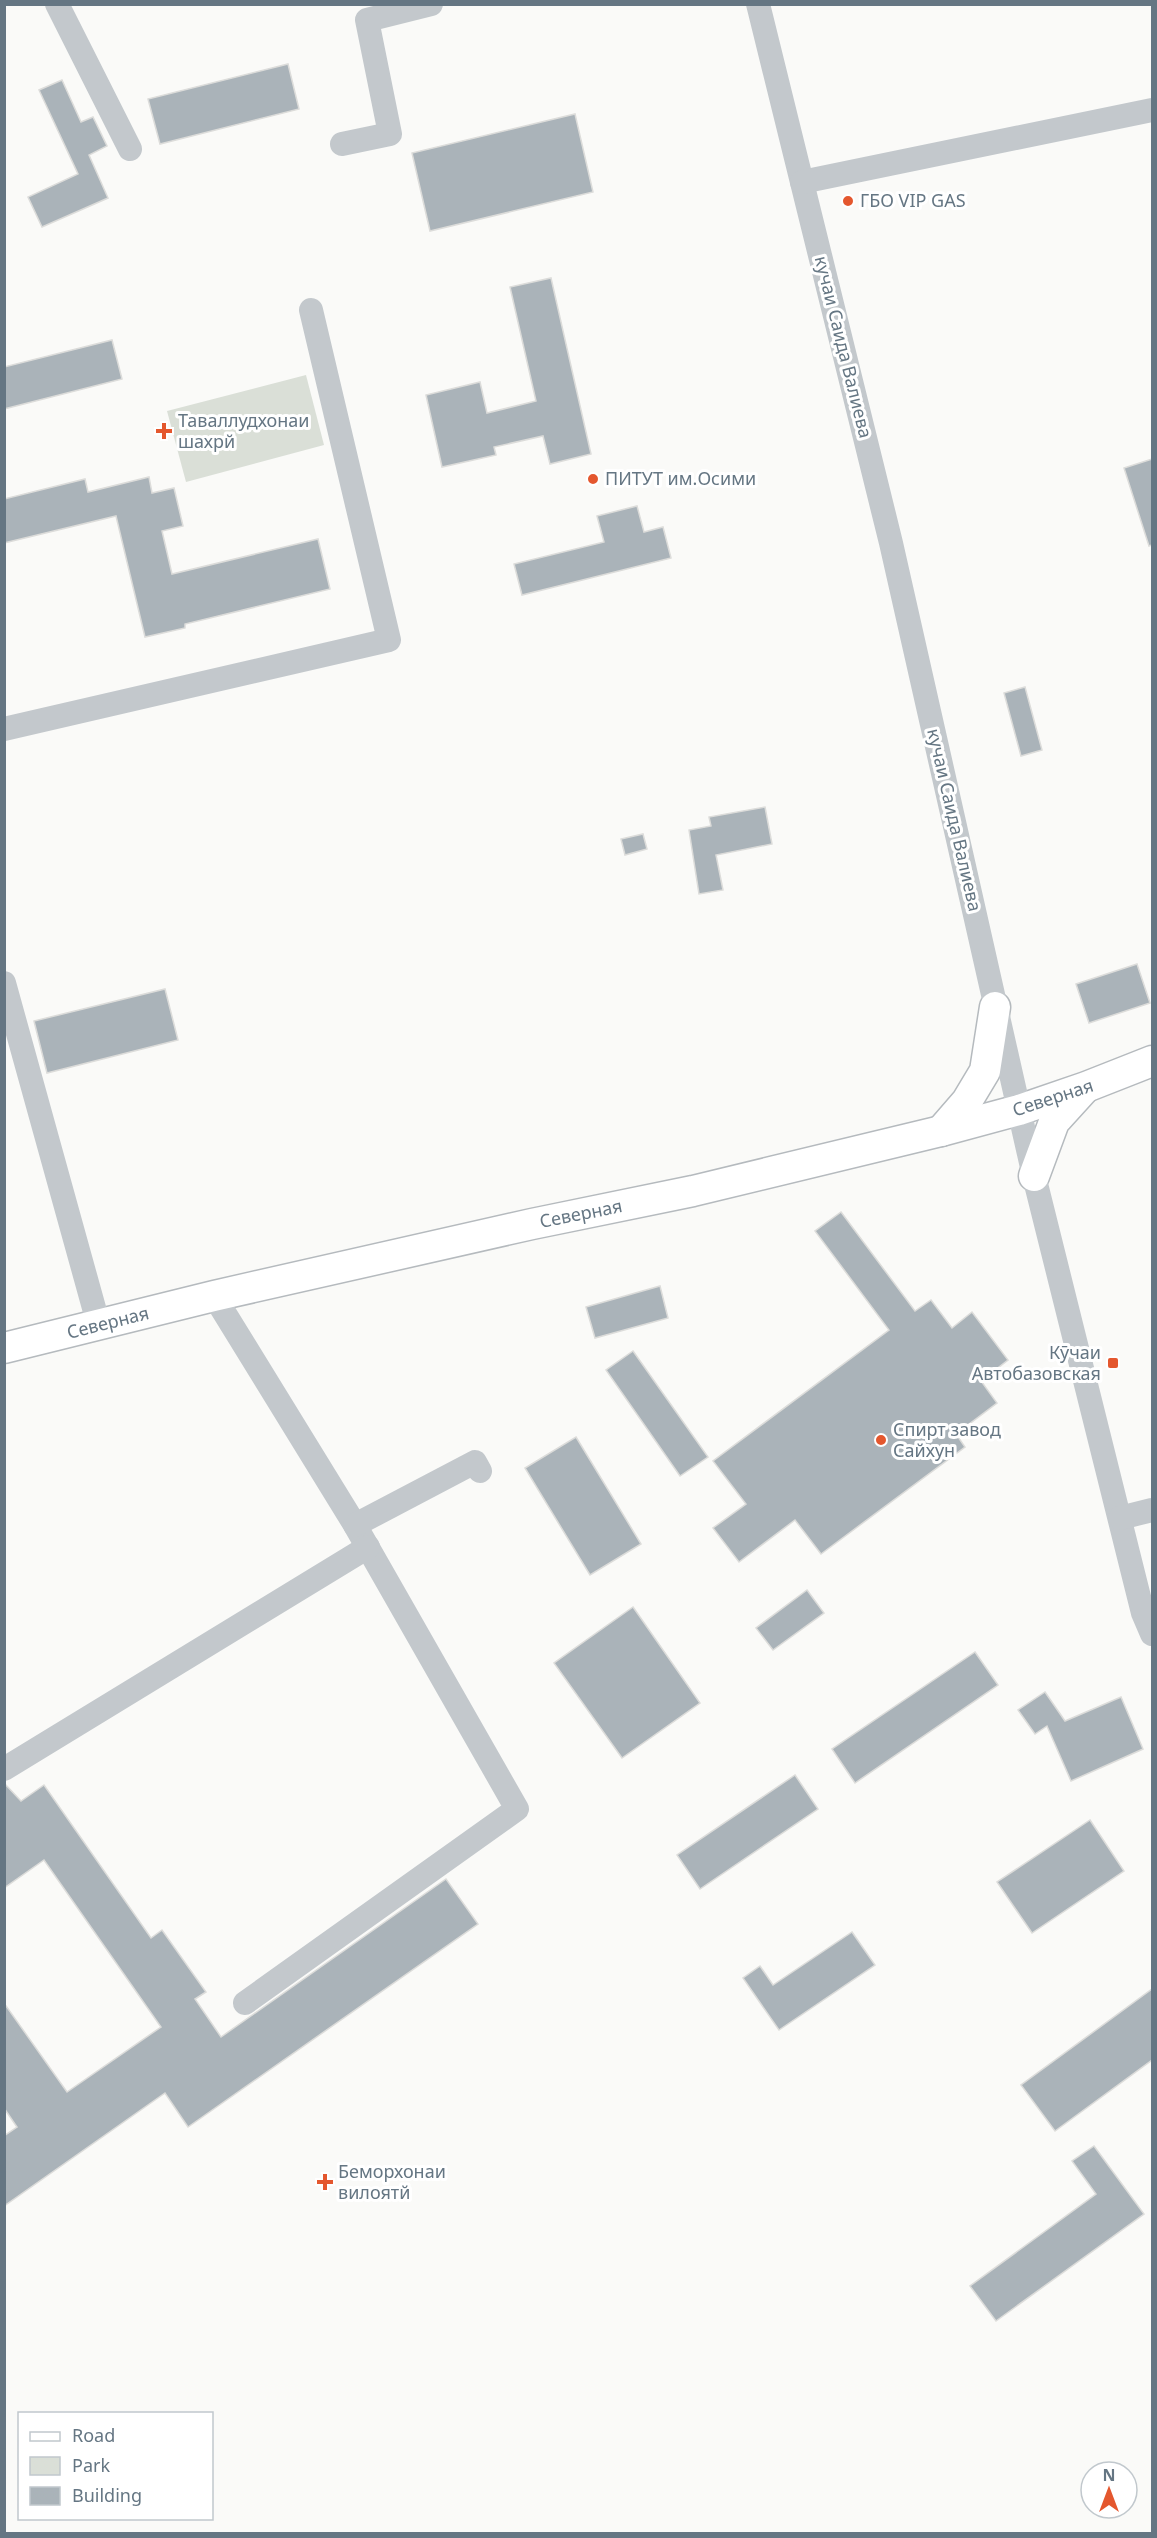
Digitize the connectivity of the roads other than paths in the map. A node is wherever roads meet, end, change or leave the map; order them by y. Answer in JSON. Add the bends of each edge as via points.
{"nodes":[{"id":1,"x":57,"y":4,"type":"edge"},
{"id":2,"x":431,"y":4,"type":"edge"},
{"id":3,"x":758,"y":4,"type":"edge"},
{"id":4,"x":1152,"y":110,"type":"edge"},
{"id":5,"x":342,"y":144,"type":"dead end"},
{"id":6,"x":130,"y":149,"type":"dead end"},
{"id":7,"x":802,"y":182,"type":"junction"},
{"id":8,"x":311,"y":310,"type":"dead end"},
{"id":9,"x":4,"y":729,"type":"edge"},
{"id":10,"x":4,"y":983,"type":"edge"},
{"id":11,"x":995,"y":1007,"type":"junction"},
{"id":12,"x":1152,"y":1061,"type":"edge"},
{"id":13,"x":1086,"y":1087,"type":"junction"},
{"id":14,"x":1018,"y":1110,"type":"junction"},
{"id":15,"x":941,"y":1131,"type":"junction"},
{"id":16,"x":1034,"y":1176,"type":"junction"},
{"id":17,"x":214,"y":1296,"type":"junction"},
{"id":18,"x":99,"y":1326,"type":"junction"},
{"id":19,"x":4,"y":1348,"type":"edge"},
{"id":20,"x":480,"y":1471,"type":"dead end"},
{"id":21,"x":1152,"y":1510,"type":"edge"},
{"id":22,"x":1120,"y":1518,"type":"junction"},
{"id":23,"x":355,"y":1525,"type":"junction"},
{"id":24,"x":368,"y":1547,"type":"junction"},
{"id":25,"x":1152,"y":1634,"type":"edge"},
{"id":26,"x":4,"y":1769,"type":"edge"},
{"id":27,"x":245,"y":2003,"type":"dead end"}],
"edges":[{"from":1,"to":6,"type":"street"},
{"from":2,"to":5,"type":"street","via":[[367,20],[390,134]]},
{"from":3,"to":7,"type":"street","name":"кучаи Саида Валиева"},
{"from":4,"to":7,"type":"street"},
{"from":7,"to":11,"type":"street","name":"кучаи Саида Валиева","via":[[894,555]]},
{"from":8,"to":9,"type":"street","via":[[388,640]]},
{"from":10,"to":18,"type":"street"},
{"from":11,"to":14,"type":"street","name":"кучаи Саида Валиева"},
{"from":11,"to":15,"type":"main road","via":[[985,1071],[967,1101]]},
{"from":12,"to":13,"type":"main road","name":"Северная"},
{"from":13,"to":14,"type":"main road","name":"Северная"},
{"from":13,"to":16,"type":"main road","via":[[1054,1122]]},
{"from":14,"to":15,"type":"main road","name":"Северная"},
{"from":14,"to":16,"type":"street","name":"кучаи Саида Валиева"},
{"from":15,"to":17,"type":"main road","name":"Северная","via":[[693,1191]]},
{"from":16,"to":22,"type":"street","name":"кучаи Саида Валиева"},
{"from":17,"to":18,"type":"main road","name":"Северная"},
{"from":17,"to":23,"type":"street"},
{"from":18,"to":19,"type":"main road","name":"Северная"},
{"from":20,"to":23,"type":"street","via":[[475,1462]]},
{"from":21,"to":22,"type":"street"},
{"from":22,"to":25,"type":"street","name":"кучаи Саида Валиева"},
{"from":23,"to":24,"type":"street"},
{"from":24,"to":26,"type":"street"},
{"from":24,"to":27,"type":"street","via":[[517,1809]]}]}
